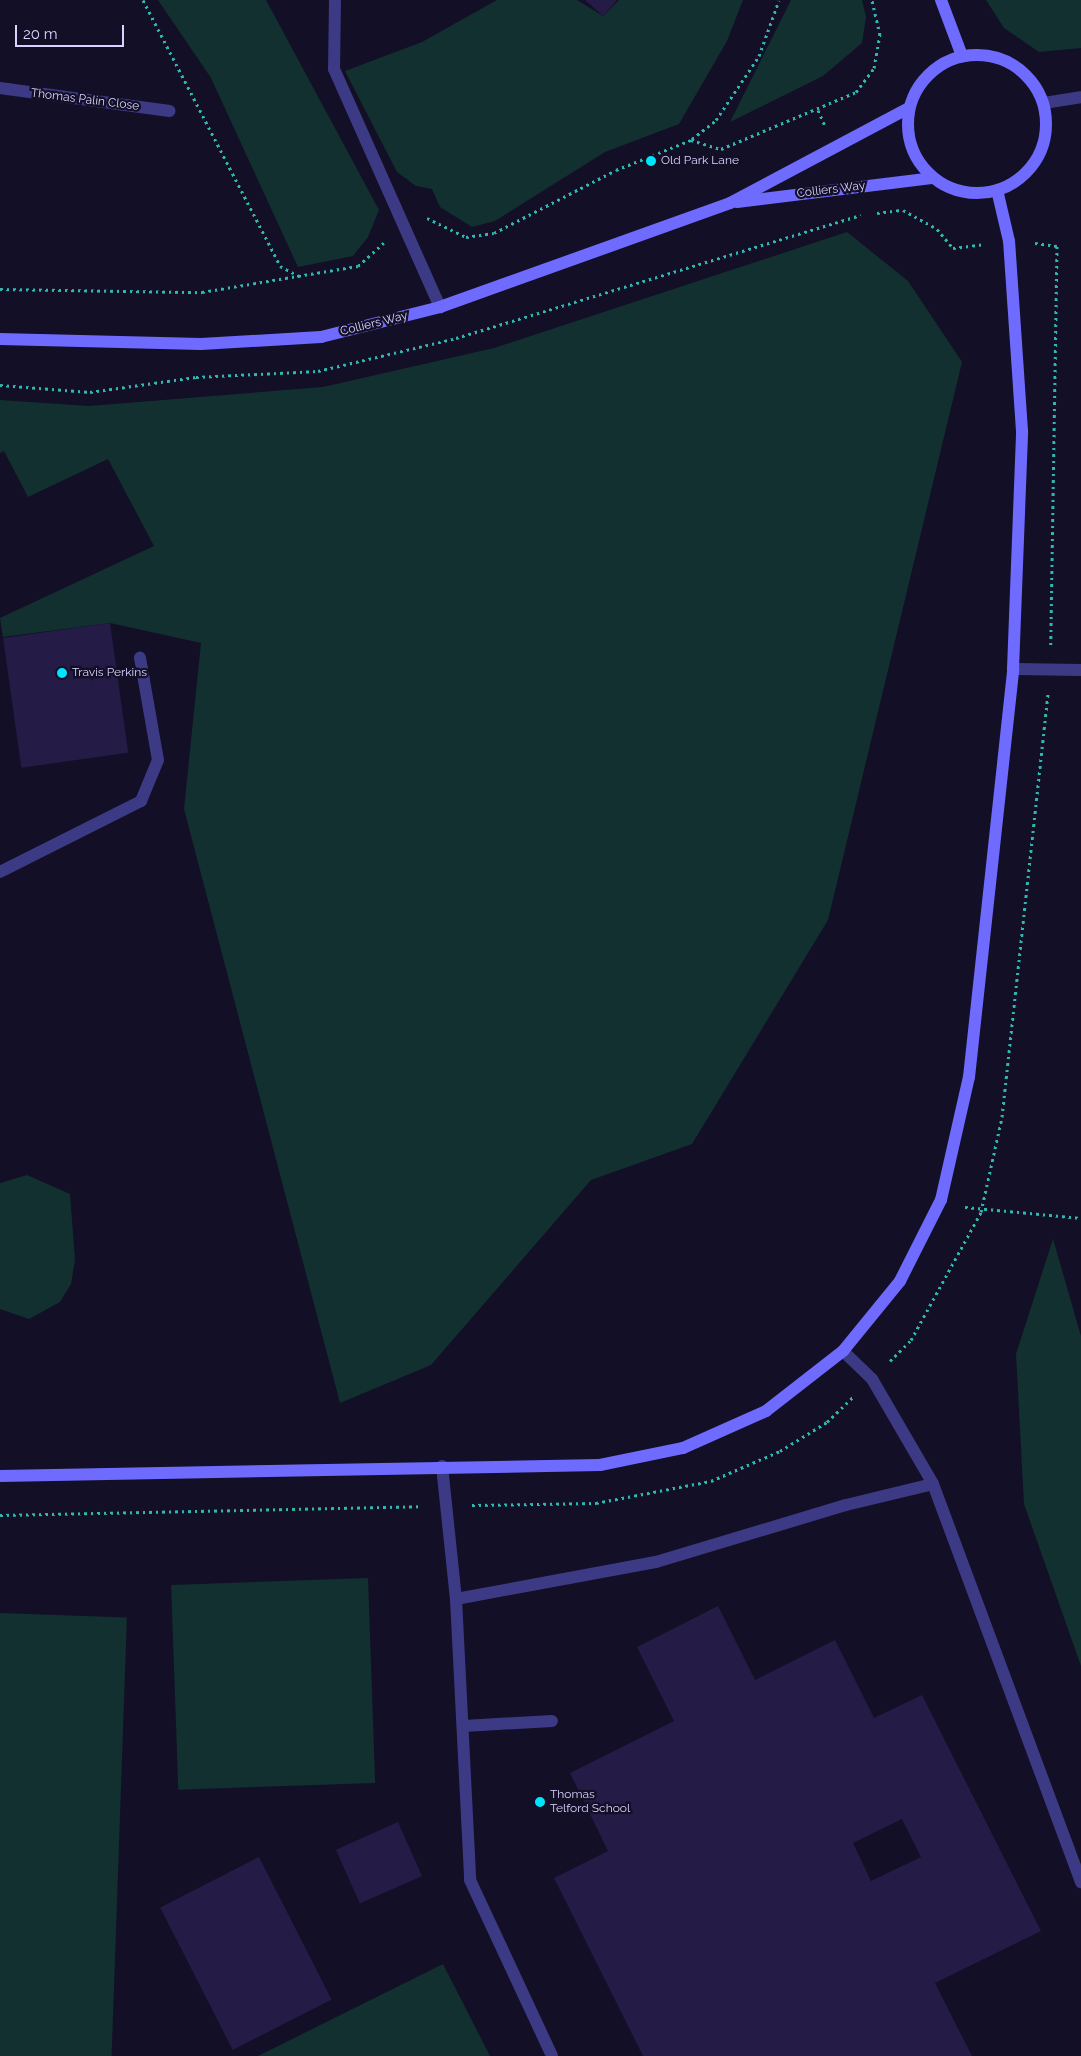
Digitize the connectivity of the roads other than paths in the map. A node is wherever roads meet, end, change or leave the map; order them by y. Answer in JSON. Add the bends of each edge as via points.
{"nodes":[{"id":1,"x":335,"y":0,"type":"edge"},
{"id":2,"x":941,"y":0,"type":"edge"},
{"id":3,"x":962,"y":56,"type":"junction"},
{"id":4,"x":3,"y":89,"type":"edge"},
{"id":5,"x":1081,"y":97,"type":"edge"},
{"id":6,"x":1044,"y":102,"type":"junction"},
{"id":7,"x":909,"y":108,"type":"junction"},
{"id":8,"x":170,"y":111,"type":"dead end"},
{"id":9,"x":932,"y":178,"type":"junction"},
{"id":10,"x":997,"y":190,"type":"junction"},
{"id":11,"x":730,"y":203,"type":"junction"},
{"id":12,"x":440,"y":307,"type":"junction"},
{"id":13,"x":0,"y":339,"type":"edge"},
{"id":14,"x":140,"y":658,"type":"dead end"},
{"id":15,"x":1013,"y":669,"type":"junction"},
{"id":16,"x":1081,"y":670,"type":"edge"},
{"id":17,"x":0,"y":872,"type":"edge"},
{"id":18,"x":843,"y":1351,"type":"junction"},
{"id":19,"x":442,"y":1466,"type":"junction"},
{"id":20,"x":0,"y":1476,"type":"edge"},
{"id":21,"x":933,"y":1484,"type":"junction"},
{"id":22,"x":456,"y":1599,"type":"junction"},
{"id":23,"x":552,"y":1721,"type":"dead end"},
{"id":24,"x":464,"y":1726,"type":"junction"},
{"id":25,"x":1081,"y":1882,"type":"edge"},
{"id":26,"x":552,"y":2056,"type":"edge"}],
"edges":[{"from":1,"to":12,"type":"lane","via":[[334,69],[373,150],[404,230]]},
{"from":2,"to":3,"type":"street"},
{"from":3,"to":6,"type":"street","via":[[989,56],[1020,69]]},
{"from":3,"to":7,"type":"street","via":[[928,75]]},
{"from":4,"to":8,"type":"lane","name":"Thomas Palin Close"},
{"from":5,"to":6,"type":"lane"},
{"from":6,"to":10,"type":"street","via":[[1047,124],[1033,166],[1017,181]]},
{"from":7,"to":9,"type":"street","via":[[911,146]]},
{"from":7,"to":11,"type":"street","name":"Colliers Way"},
{"from":9,"to":10,"type":"street","via":[[963,192]]},
{"from":9,"to":11,"type":"street","name":"Colliers Way"},
{"from":10,"to":15,"type":"street","via":[[1009,240],[1022,431]]},
{"from":11,"to":12,"type":"street","name":"Colliers Way"},
{"from":12,"to":13,"type":"street","name":"Colliers Way","via":[[321,337],[201,344]]},
{"from":14,"to":17,"type":"lane","via":[[158,760],[141,801]]},
{"from":15,"to":16,"type":"lane"},
{"from":15,"to":18,"type":"street","via":[[969,1077],[941,1200],[900,1280]]},
{"from":18,"to":19,"type":"street","via":[[766,1411],[683,1448],[600,1465]]},
{"from":18,"to":21,"type":"lane","via":[[872,1379]]},
{"from":19,"to":20,"type":"street"},
{"from":19,"to":22,"type":"lane"},
{"from":21,"to":22,"type":"lane","via":[[846,1505],[656,1562]]},
{"from":21,"to":25,"type":"lane"},
{"from":22,"to":24,"type":"lane"},
{"from":23,"to":24,"type":"lane"},
{"from":24,"to":26,"type":"lane","via":[[470,1880]]}]}
